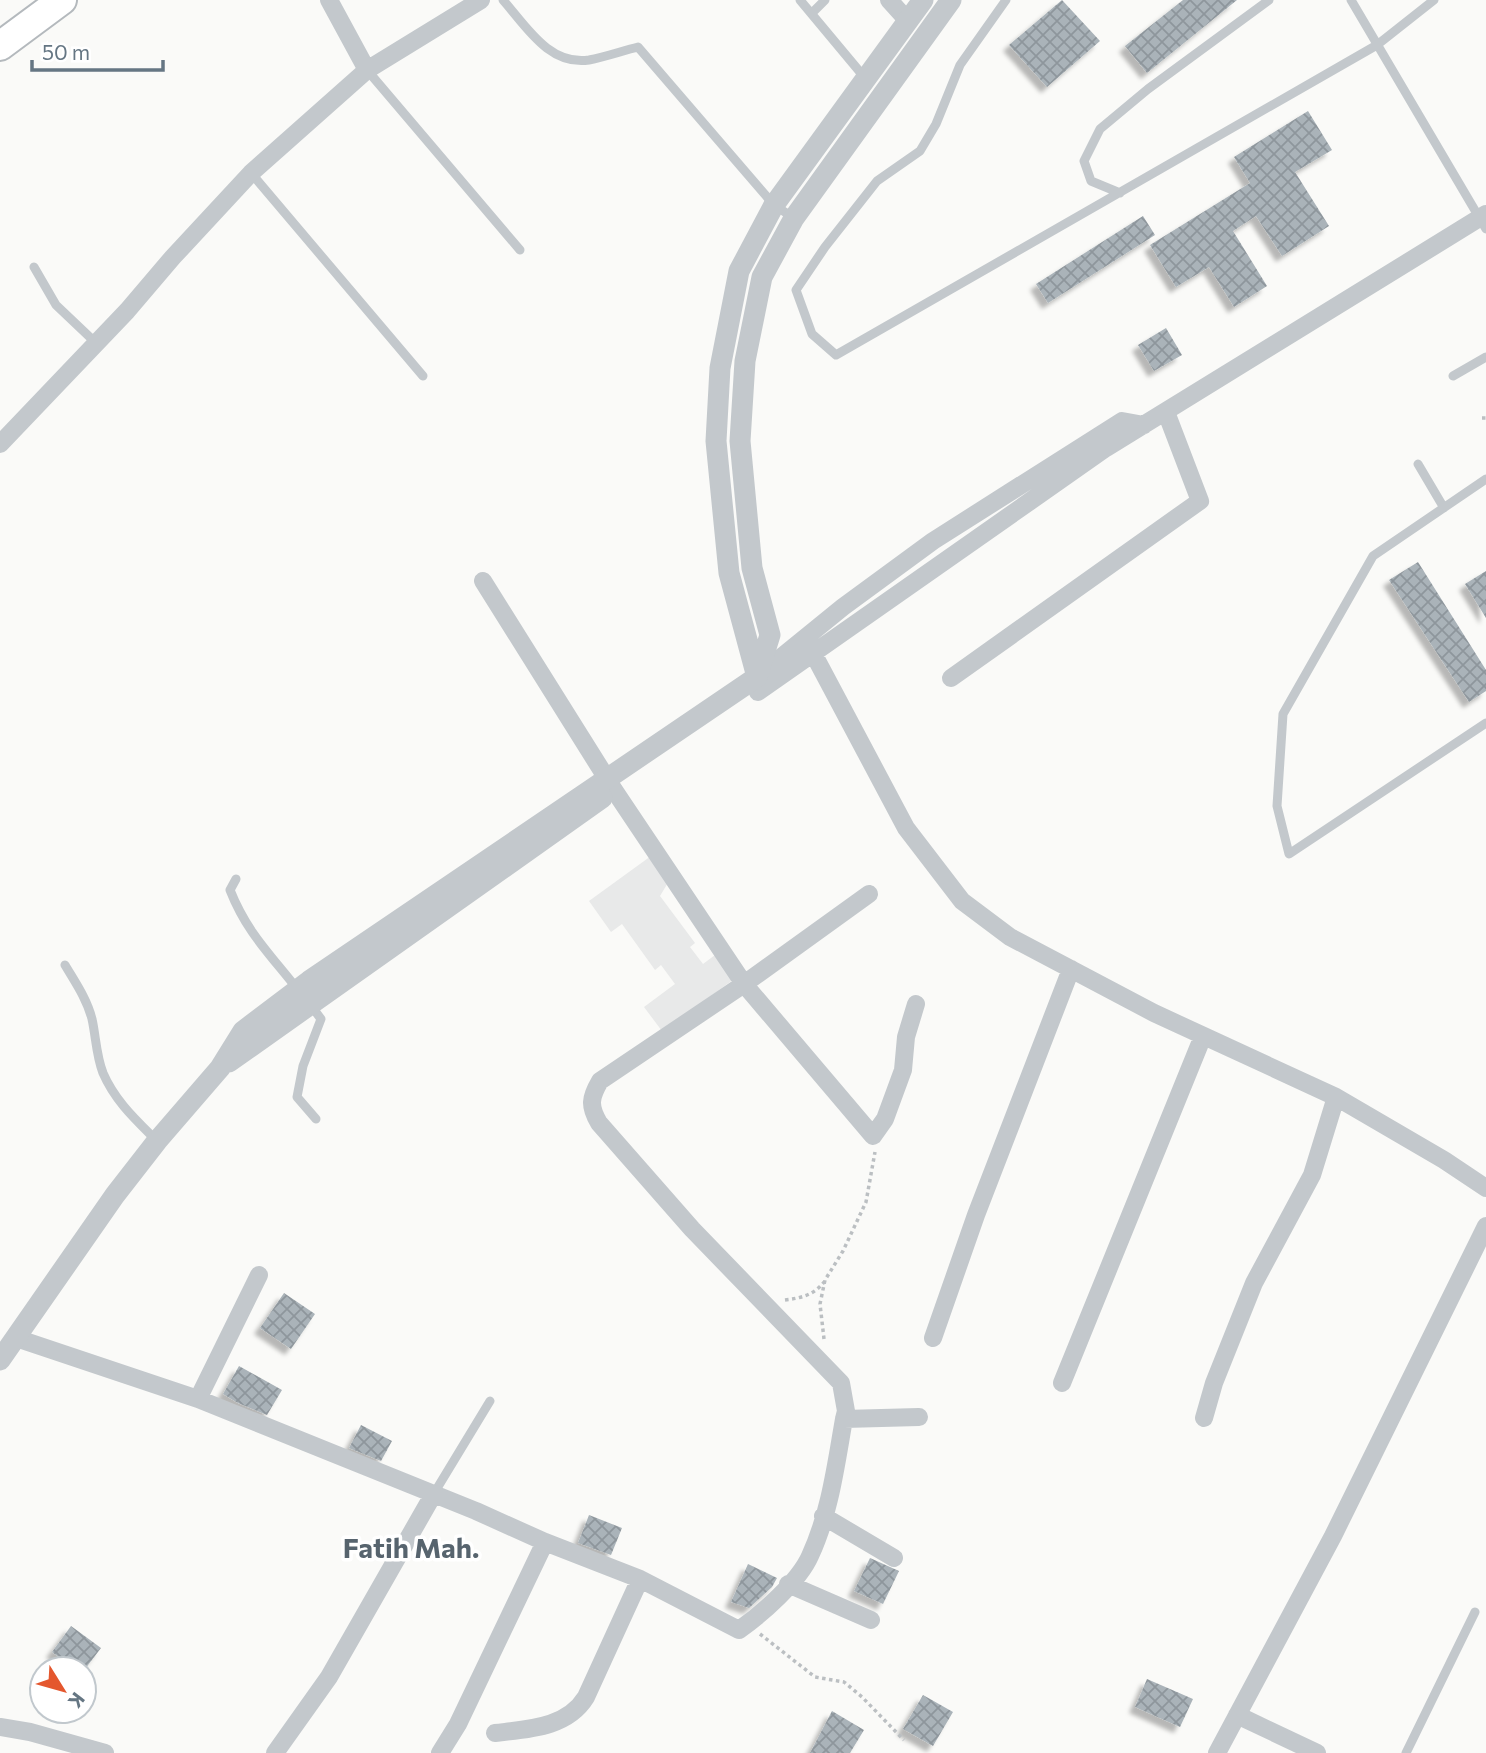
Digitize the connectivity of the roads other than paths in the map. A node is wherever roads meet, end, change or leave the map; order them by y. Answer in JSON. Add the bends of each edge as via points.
{"nodes":[{"id":1,"x":62,"y":0,"type":"edge"},
{"id":2,"x":329,"y":0,"type":"edge"},
{"id":3,"x":481,"y":0,"type":"edge"},
{"id":4,"x":503,"y":0,"type":"edge"},
{"id":5,"x":800,"y":0,"type":"edge"},
{"id":6,"x":825,"y":0,"type":"edge"},
{"id":7,"x":890,"y":0,"type":"edge"},
{"id":8,"x":923,"y":0,"type":"edge"},
{"id":9,"x":951,"y":0,"type":"edge"},
{"id":10,"x":1006,"y":0,"type":"edge"},
{"id":11,"x":1269,"y":0,"type":"edge"},
{"id":12,"x":1351,"y":0,"type":"edge"},
{"id":13,"x":1434,"y":0,"type":"edge"},
{"id":14,"x":812,"y":13,"type":"junction"},
{"id":15,"x":908,"y":21,"type":"junction"},
{"id":16,"x":1377,"y":45,"type":"junction"},
{"id":17,"x":0,"y":46,"type":"edge"},
{"id":18,"x":368,"y":70,"type":"junction"},
{"id":19,"x":866,"y":80,"type":"junction"},
{"id":20,"x":251,"y":173,"type":"junction"},
{"id":21,"x":1120,"y":193,"type":"junction"},
{"id":22,"x":774,"y":205,"type":"junction"},
{"id":23,"x":794,"y":218,"type":"junction"},
{"id":24,"x":1484,"y":220,"type":"edge"},
{"id":25,"x":520,"y":250,"type":"dead end"},
{"id":26,"x":34,"y":267,"type":"dead end"},
{"id":27,"x":96,"y":344,"type":"junction"},
{"id":28,"x":1486,"y":357,"type":"edge"},
{"id":29,"x":423,"y":376,"type":"dead end"},
{"id":30,"x":1453,"y":376,"type":"dead end"},
{"id":31,"x":1166,"y":412,"type":"junction"},
{"id":32,"x":0,"y":444,"type":"edge"},
{"id":33,"x":1418,"y":464,"type":"dead end"},
{"id":34,"x":1486,"y":479,"type":"edge"},
{"id":35,"x":1444,"y":508,"type":"junction"},
{"id":36,"x":483,"y":581,"type":"dead end"},
{"id":37,"x":808,"y":646,"type":"junction"},
{"id":38,"x":951,"y":678,"type":"dead end"},
{"id":39,"x":758,"y":684,"type":"junction"},
{"id":40,"x":1486,"y":723,"type":"edge"},
{"id":41,"x":610,"y":785,"type":"junction"},
{"id":42,"x":236,"y":879,"type":"dead end"},
{"id":43,"x":869,"y":894,"type":"dead end"},
{"id":44,"x":65,"y":965,"type":"dead end"},
{"id":45,"x":1071,"y":969,"type":"junction"},
{"id":46,"x":744,"y":984,"type":"junction"},
{"id":47,"x":304,"y":997,"type":"junction"},
{"id":48,"x":916,"y":1004,"type":"dead end"},
{"id":49,"x":1203,"y":1036,"type":"junction"},
{"id":50,"x":1336,"y":1097,"type":"junction"},
{"id":51,"x":317,"y":1119,"type":"dead end"},
{"id":52,"x":157,"y":1141,"type":"junction"},
{"id":53,"x":1486,"y":1188,"type":"edge"},
{"id":54,"x":1486,"y":1226,"type":"edge"},
{"id":55,"x":259,"y":1275,"type":"dead end"},
{"id":56,"x":16,"y":1338,"type":"junction"},
{"id":57,"x":933,"y":1338,"type":"dead end"},
{"id":58,"x":0,"y":1360,"type":"edge"},
{"id":59,"x":1062,"y":1383,"type":"dead end"},
{"id":60,"x":198,"y":1399,"type":"junction"},
{"id":61,"x":490,"y":1401,"type":"dead end"},
{"id":62,"x":919,"y":1417,"type":"dead end"},
{"id":63,"x":1204,"y":1418,"type":"dead end"},
{"id":64,"x":844,"y":1419,"type":"junction"},
{"id":65,"x":433,"y":1495,"type":"junction"},
{"id":66,"x":823,"y":1517,"type":"junction"},
{"id":67,"x":545,"y":1542,"type":"junction"},
{"id":68,"x":894,"y":1558,"type":"dead end"},
{"id":69,"x":640,"y":1579,"type":"junction"},
{"id":70,"x":788,"y":1584,"type":"junction"},
{"id":71,"x":1475,"y":1612,"type":"dead end"},
{"id":72,"x":871,"y":1620,"type":"dead end"},
{"id":73,"x":1237,"y":1715,"type":"junction"},
{"id":74,"x":0,"y":1727,"type":"edge"},
{"id":75,"x":495,"y":1733,"type":"dead end"},
{"id":76,"x":105,"y":1753,"type":"edge"},
{"id":77,"x":275,"y":1753,"type":"edge"},
{"id":78,"x":440,"y":1753,"type":"edge"},
{"id":79,"x":1217,"y":1753,"type":"edge"},
{"id":80,"x":1317,"y":1753,"type":"edge"},
{"id":81,"x":1406,"y":1753,"type":"edge"}],
"edges":[{"from":1,"to":17,"type":"highway"},
{"from":2,"to":18,"type":"street"},
{"from":3,"to":18,"type":"street"},
{"from":4,"to":22,"type":"lane","via":[[537,41],[562,57],[590,60],[638,47]]},
{"from":5,"to":14,"type":"lane"},
{"from":6,"to":14,"type":"lane"},
{"from":7,"to":15,"type":"street"},
{"from":8,"to":15,"type":"street"},
{"from":9,"to":23,"type":"street"},
{"from":10,"to":21,"type":"lane","via":[[961,65],[920,151],[877,181],[796,290],[812,334],[836,355]]},
{"from":11,"to":21,"type":"lane","via":[[1100,129],[1084,161],[1091,181]]},
{"from":12,"to":16,"type":"lane"},
{"from":13,"to":16,"type":"lane"},
{"from":14,"to":19,"type":"lane"},
{"from":15,"to":19,"type":"street"},
{"from":16,"to":21,"type":"lane"},
{"from":16,"to":24,"type":"lane"},
{"from":18,"to":20,"type":"street"},
{"from":18,"to":25,"type":"lane"},
{"from":19,"to":22,"type":"street"},
{"from":20,"to":27,"type":"street"},
{"from":20,"to":29,"type":"lane"},
{"from":22,"to":23,"type":"lane"},
{"from":22,"to":39,"type":"street","via":[[739,271],[720,368],[716,441],[729,573]]},
{"from":23,"to":39,"type":"street","via":[[762,277],[745,361],[740,441],[752,568],[770,635]]},
{"from":24,"to":31,"type":"street"},
{"from":26,"to":27,"type":"lane","via":[[56,305]]},
{"from":27,"to":32,"type":"street"},
{"from":28,"to":30,"type":"lane"},
{"from":31,"to":37,"type":"street","via":[[1144,425],[1122,421],[933,541],[843,607]]},
{"from":31,"to":38,"type":"street","via":[[1200,501]]},
{"from":33,"to":35,"type":"lane"},
{"from":34,"to":35,"type":"lane"},
{"from":35,"to":40,"type":"lane","via":[[1373,556],[1283,714],[1277,806],[1289,855]]},
{"from":36,"to":41,"type":"street"},
{"from":37,"to":39,"type":"street"},
{"from":37,"to":45,"type":"street","via":[[906,828],[962,901],[1010,937]]},
{"from":39,"to":41,"type":"street"},
{"from":41,"to":46,"type":"street"},
{"from":41,"to":47,"type":"street"},
{"from":42,"to":47,"type":"lane","via":[[230,890],[238,910],[253,936]]},
{"from":43,"to":46,"type":"street"},
{"from":44,"to":52,"type":"lane","via":[[92,1018],[103,1072],[124,1108]]},
{"from":45,"to":49,"type":"street"},
{"from":45,"to":57,"type":"street"},
{"from":46,"to":48,"type":"street","via":[[873,1136],[885,1119],[903,1070]]},
{"from":46,"to":64,"type":"street","via":[[600,1081],[590,1102],[592,1111],[692,1229],[841,1383]]},
{"from":47,"to":51,"type":"lane","via":[[321,1018],[297,1097]]},
{"from":47,"to":52,"type":"street","via":[[243,1031],[220,1068]]},
{"from":49,"to":50,"type":"street"},
{"from":49,"to":59,"type":"street"},
{"from":50,"to":53,"type":"street"},
{"from":50,"to":63,"type":"street","via":[[1312,1175],[1254,1283]]},
{"from":52,"to":56,"type":"street"},
{"from":54,"to":73,"type":"street"},
{"from":55,"to":60,"type":"street"},
{"from":56,"to":58,"type":"street"},
{"from":56,"to":60,"type":"street"},
{"from":60,"to":65,"type":"street"},
{"from":61,"to":65,"type":"lane"},
{"from":62,"to":64,"type":"street"},
{"from":64,"to":66,"type":"street"},
{"from":65,"to":67,"type":"street"},
{"from":65,"to":77,"type":"street","via":[[329,1677]]},
{"from":66,"to":68,"type":"street"},
{"from":66,"to":70,"type":"street","via":[[810,1557]]},
{"from":67,"to":69,"type":"street"},
{"from":67,"to":78,"type":"street"},
{"from":69,"to":70,"type":"street","via":[[739,1630],[763,1613]]},
{"from":69,"to":75,"type":"street","via":[[574,1713],[537,1728]]},
{"from":70,"to":72,"type":"street"},
{"from":71,"to":81,"type":"lane"},
{"from":73,"to":79,"type":"street"},
{"from":73,"to":80,"type":"street"},
{"from":74,"to":76,"type":"street"}]}
